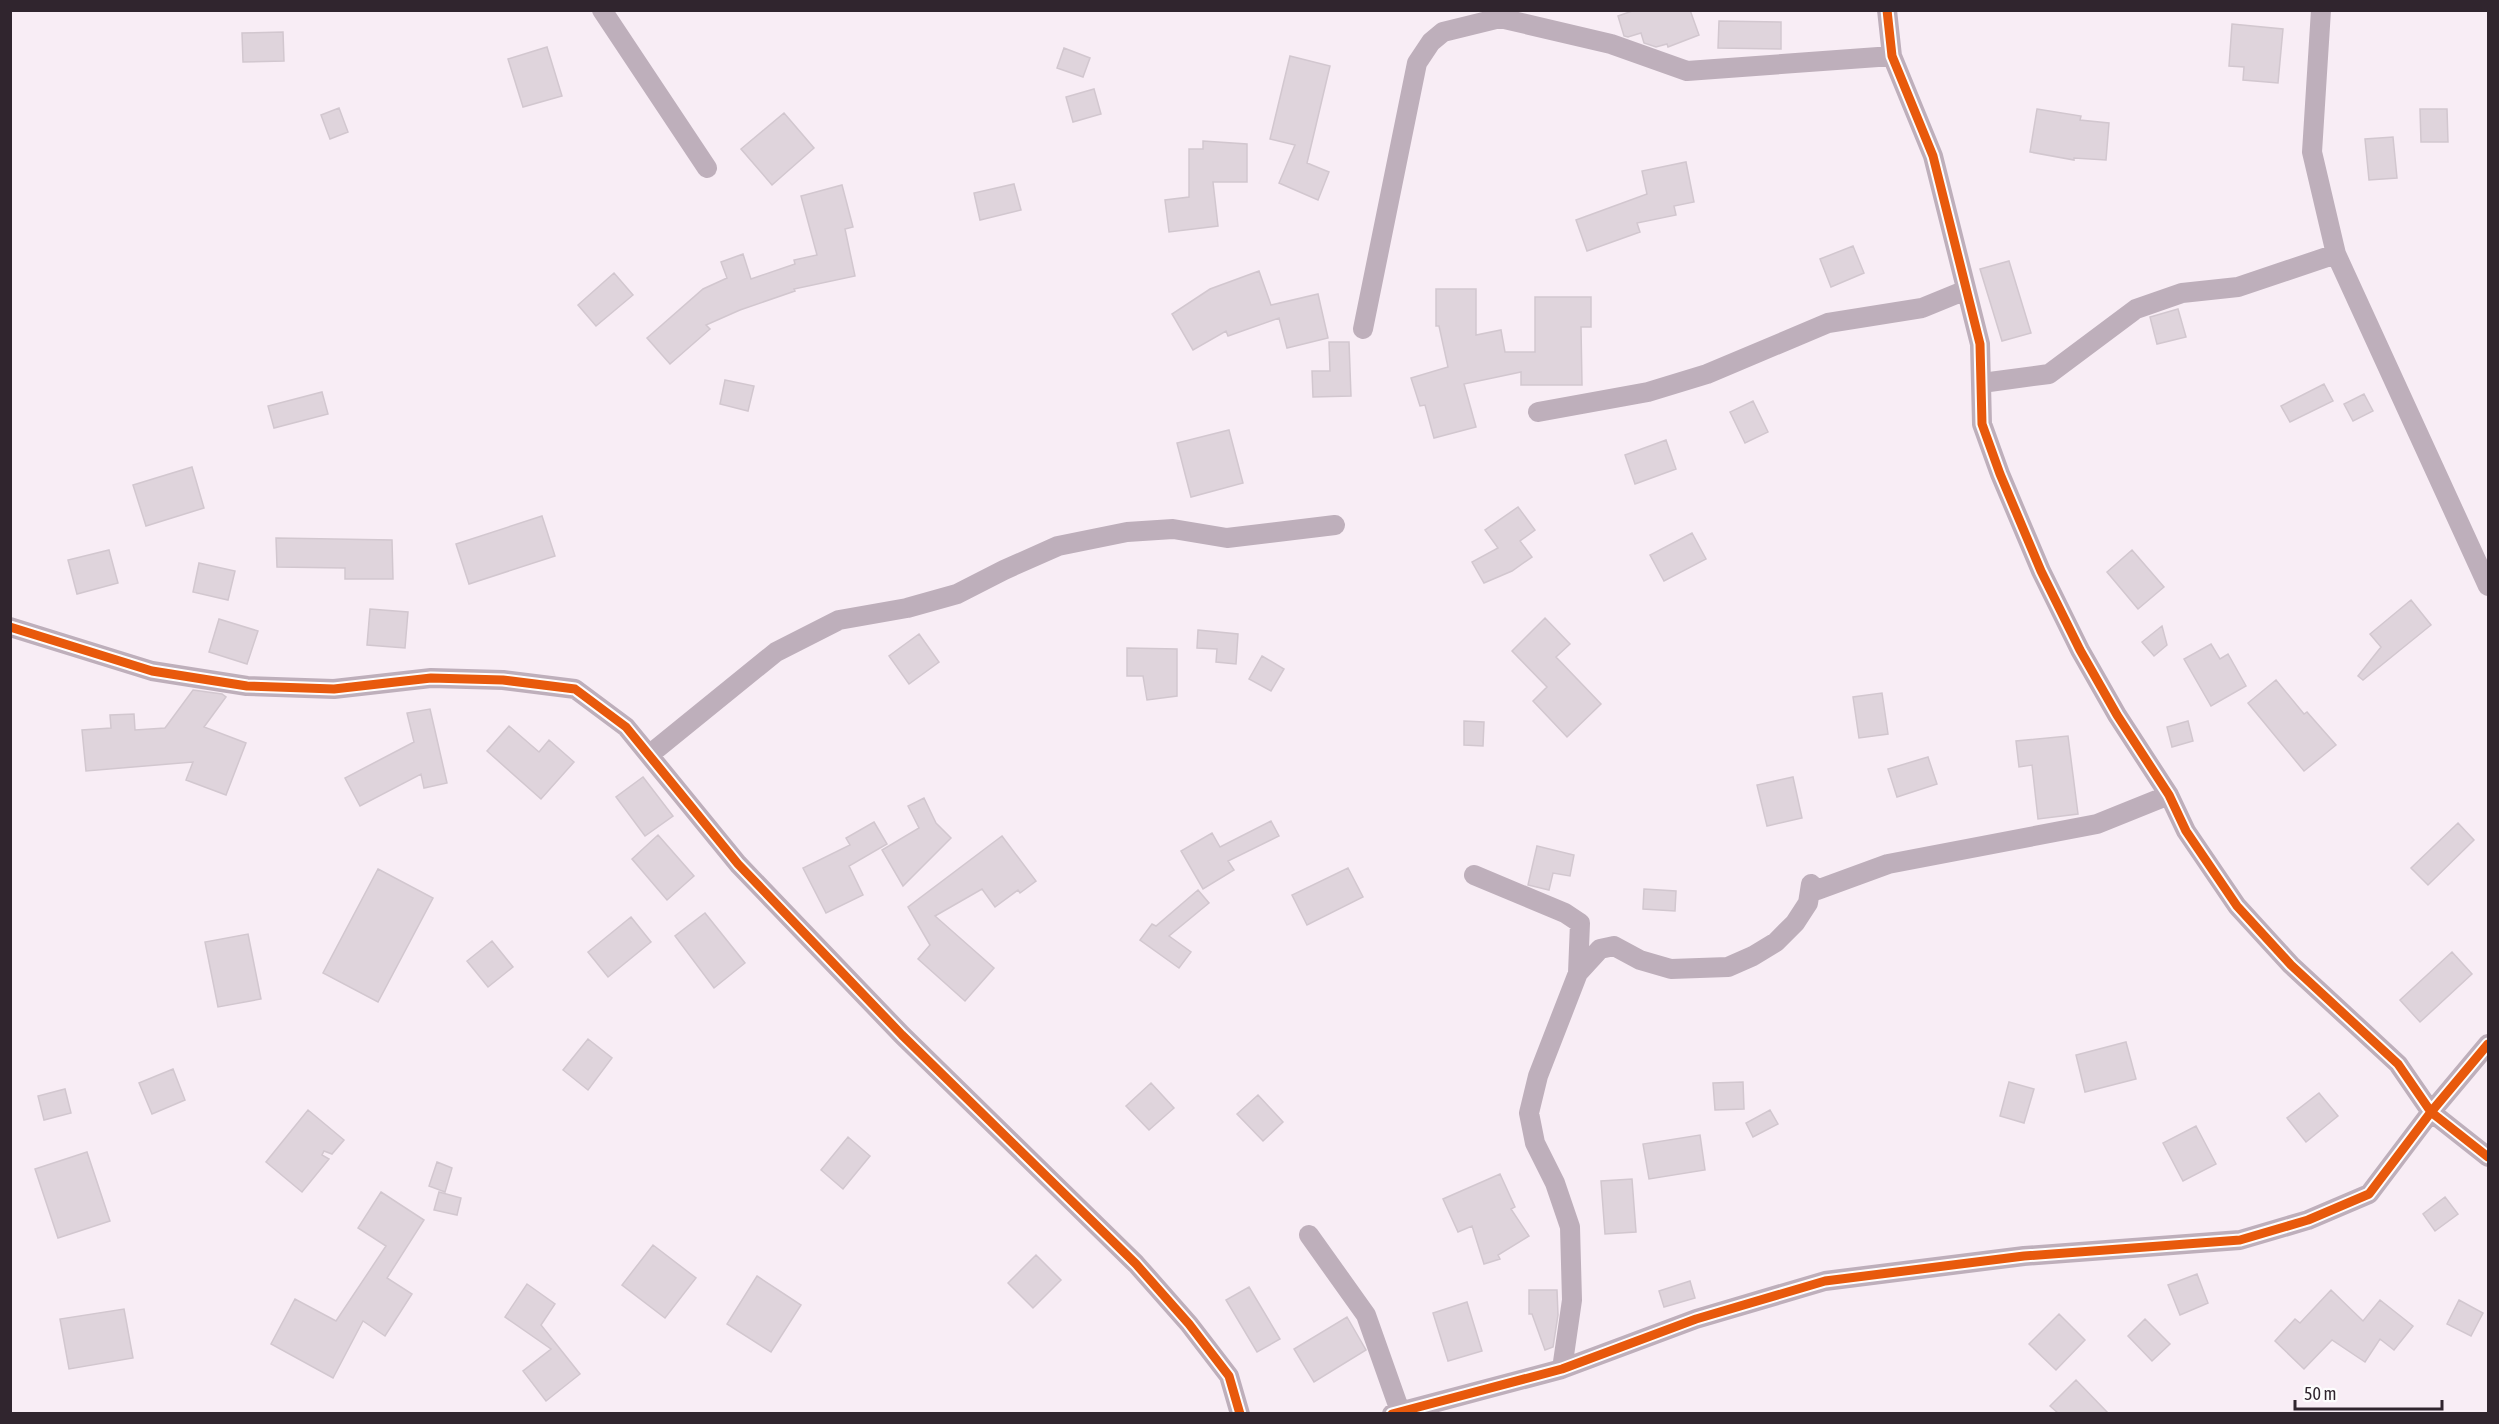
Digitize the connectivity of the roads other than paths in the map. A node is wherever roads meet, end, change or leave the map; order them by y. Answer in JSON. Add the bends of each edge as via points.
{"nodes":[{"id":1,"x":602,"y":10,"type":"edge"},
{"id":2,"x":1887,"y":10,"type":"edge"},
{"id":3,"x":2320,"y":10,"type":"edge"},
{"id":4,"x":1892,"y":56,"type":"junction"},
{"id":5,"x":707,"y":168,"type":"dead end"},
{"id":6,"x":2336,"y":254,"type":"junction"},
{"id":7,"x":1966,"y":290,"type":"junction"},
{"id":8,"x":1363,"y":329,"type":"dead end"},
{"id":9,"x":1982,"y":383,"type":"junction"},
{"id":10,"x":1538,"y":412,"type":"dead end"},
{"id":11,"x":1335,"y":525,"type":"dead end"},
{"id":12,"x":2488,"y":586,"type":"edge"},
{"id":13,"x":10,"y":627,"type":"edge"},
{"id":14,"x":649,"y":755,"type":"junction"},
{"id":15,"x":2169,"y":795,"type":"junction"},
{"id":16,"x":1474,"y":875,"type":"dead end"},
{"id":17,"x":1578,"y":973,"type":"junction"},
{"id":18,"x":2488,"y":1044,"type":"edge"},
{"id":19,"x":2431,"y":1112,"type":"junction"},
{"id":20,"x":2488,"y":1157,"type":"edge"},
{"id":21,"x":1309,"y":1235,"type":"dead end"},
{"id":22,"x":1562,"y":1369,"type":"junction"},
{"id":23,"x":1396,"y":1412,"type":"edge"},
{"id":24,"x":1240,"y":1413,"type":"edge"}],
"edges":[{"from":1,"to":5,"type":"street"},
{"from":2,"to":4,"type":"street"},
{"from":3,"to":6,"type":"street","via":[[2312,152]]},
{"from":4,"to":7,"type":"street","via":[[1933,156]]},
{"from":4,"to":8,"type":"street","via":[[1687,70],[1611,44],[1500,18],[1443,32],[1417,63]]},
{"from":6,"to":9,"type":"street","via":[[2238,287],[2182,293],[2136,309],[2049,374]]},
{"from":6,"to":12,"type":"street"},
{"from":7,"to":9,"type":"street","via":[[1980,344]]},
{"from":7,"to":10,"type":"street","via":[[1922,308],[1828,323],[1707,374],[1648,392]]},
{"from":9,"to":15,"type":"street","via":[[1982,423],[2041,572],[2117,715]]},
{"from":11,"to":14,"type":"street","via":[[1227,538],[1173,529],[1127,532],[1058,546],[957,594],[839,620],[776,652]]},
{"from":13,"to":14,"type":"street","via":[[152,671],[247,686],[334,689],[431,678],[503,680],[575,689],[626,727]]},
{"from":14,"to":24,"type":"street","via":[[746,873],[902,1035],[1136,1263],[1229,1376]]},
{"from":15,"to":17,"type":"street","via":[[2097,824],[1888,864],[1817,891],[1811,884],[1808,903],[1796,923],[1776,942],[1728,967],[1671,969],[1640,960],[1614,946],[1600,949]]},
{"from":15,"to":19,"type":"street","via":[[2186,831],[2237,906],[2291,965],[2398,1064]]},
{"from":16,"to":17,"type":"street","via":[[1580,923]]},
{"from":17,"to":22,"type":"street","via":[[1538,1077],[1529,1113],[1535,1143],[1555,1183],[1570,1227],[1572,1300]]},
{"from":18,"to":19,"type":"street"},
{"from":19,"to":20,"type":"street"},
{"from":19,"to":22,"type":"street","via":[[2369,1194],[2308,1220],[2240,1240],[2024,1256],[1825,1281],[1696,1319]]},
{"from":21,"to":23,"type":"street","via":[[1366,1315]]},
{"from":22,"to":23,"type":"street"}]}
